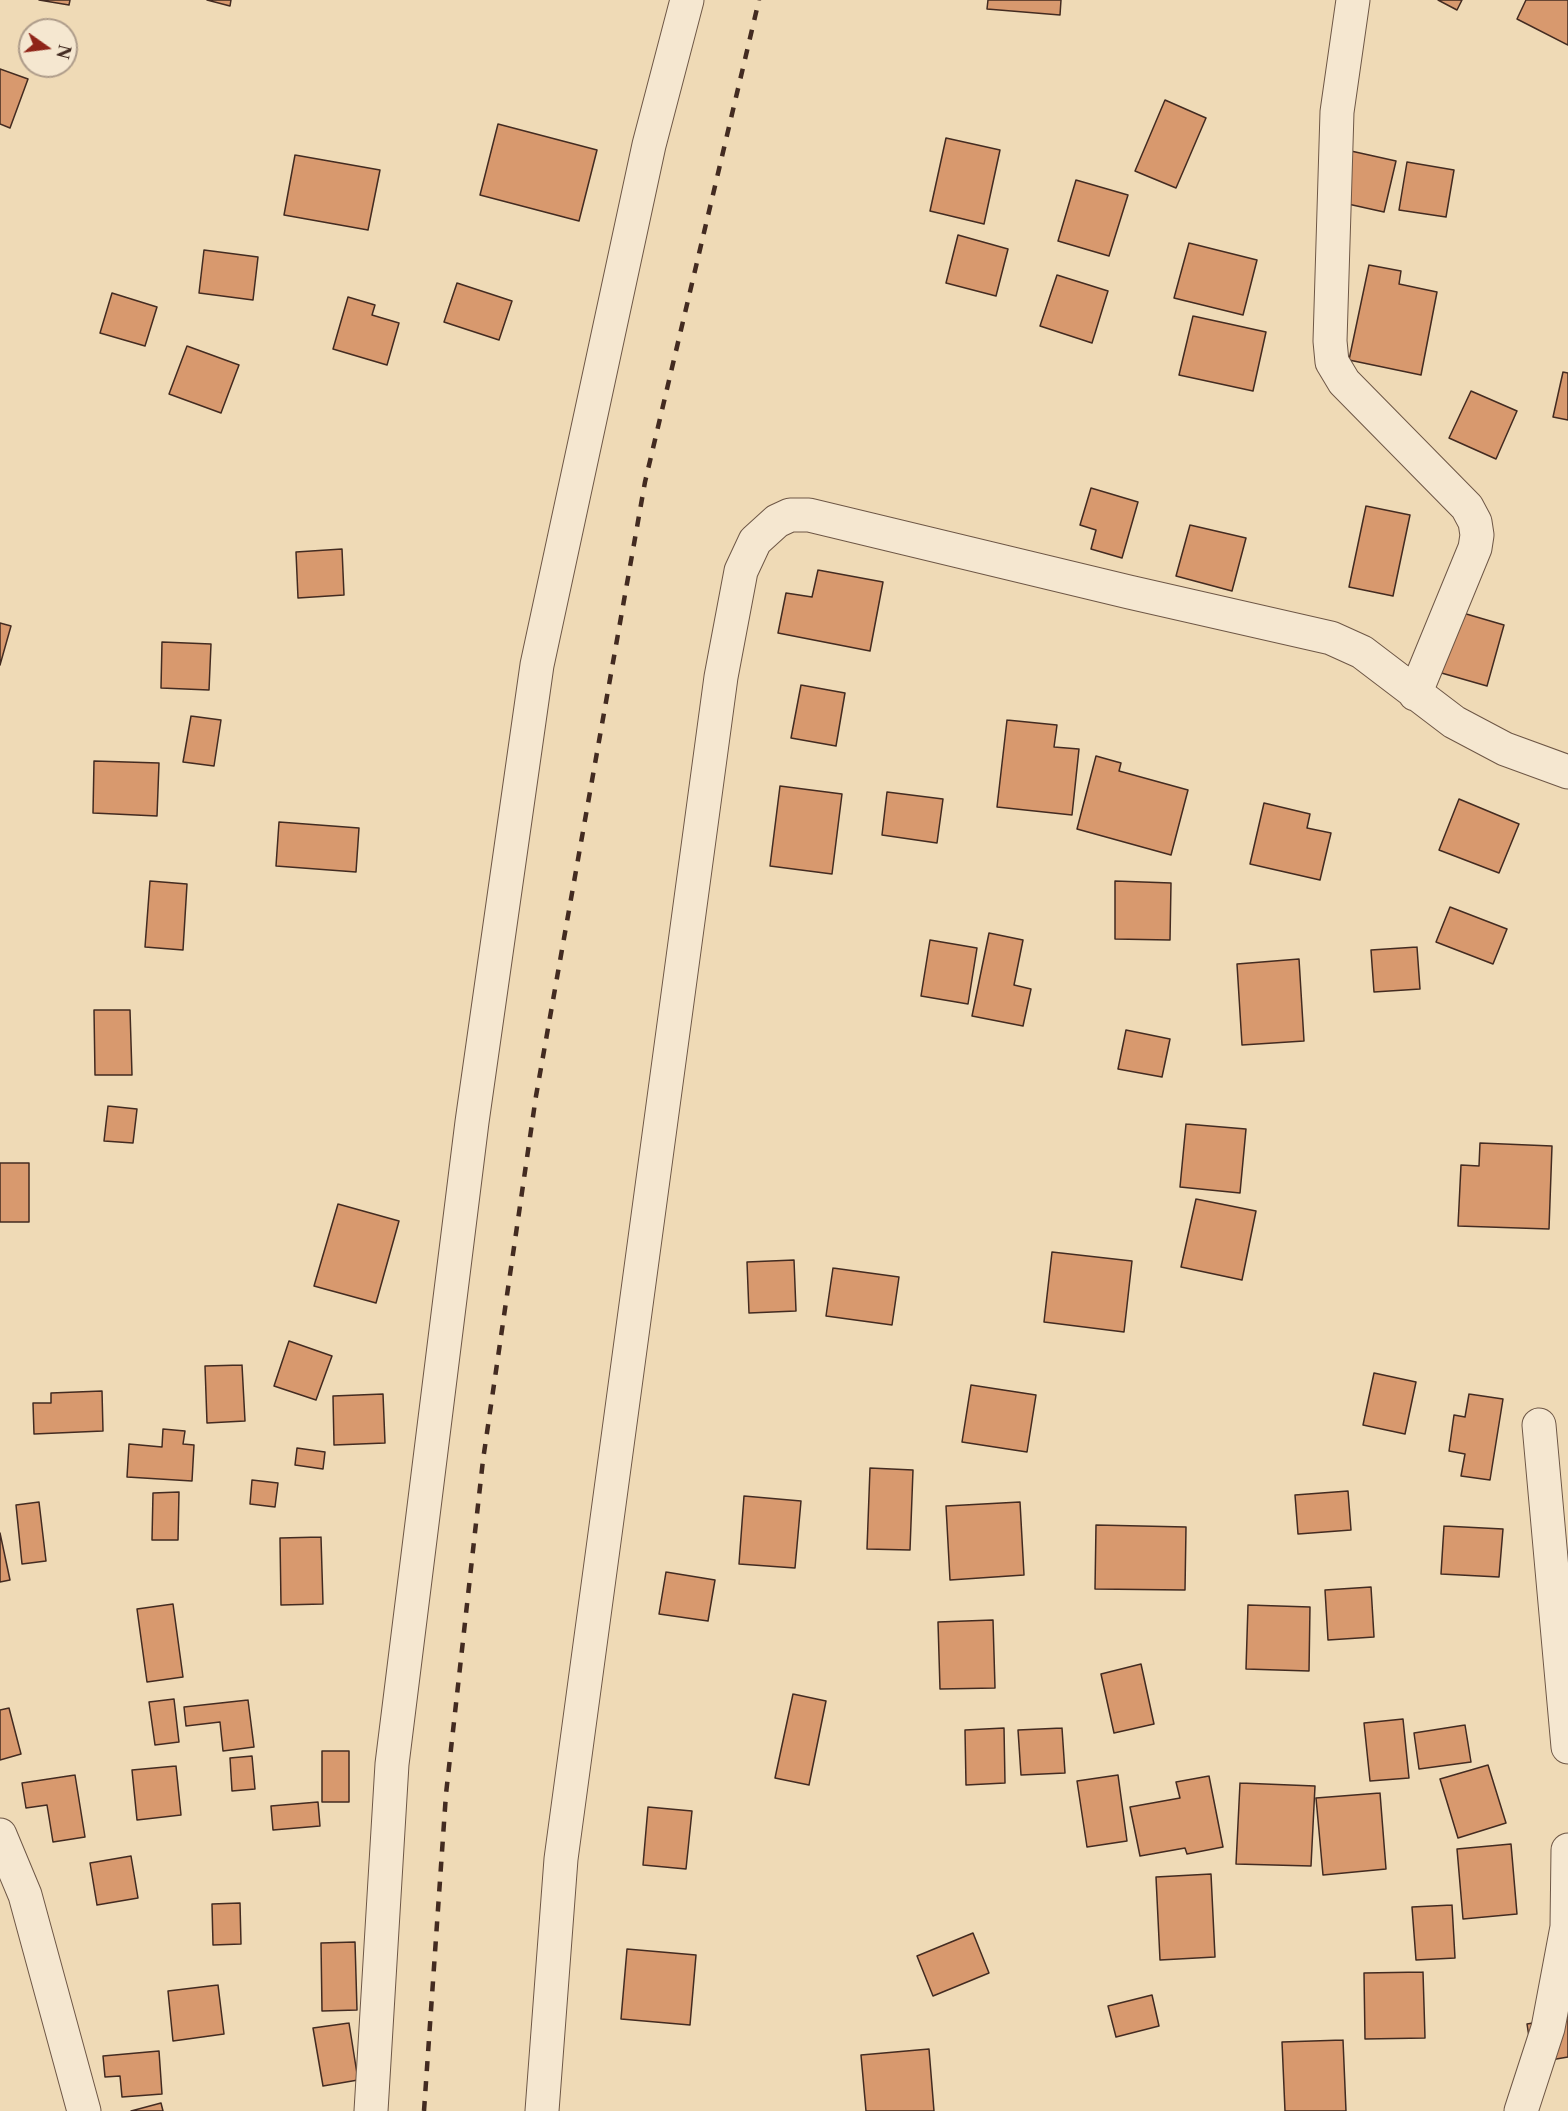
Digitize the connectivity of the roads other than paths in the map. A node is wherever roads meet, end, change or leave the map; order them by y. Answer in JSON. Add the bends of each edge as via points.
{"nodes":[{"id":1,"x":687,"y":0,"type":"edge"},
{"id":2,"x":1353,"y":0,"type":"edge"},
{"id":3,"x":1415,"y":694,"type":"junction"},
{"id":4,"x":1568,"y":772,"type":"edge"},
{"id":5,"x":1539,"y":1425,"type":"dead end"},
{"id":6,"x":1568,"y":1747,"type":"edge"},
{"id":7,"x":0,"y":1834,"type":"edge"},
{"id":8,"x":1568,"y":1850,"type":"edge"},
{"id":9,"x":84,"y":2111,"type":"edge"},
{"id":10,"x":372,"y":2111,"type":"edge"},
{"id":11,"x":542,"y":2111,"type":"edge"},
{"id":12,"x":1521,"y":2111,"type":"edge"}],
"edges":[{"from":1,"to":10,"type":"street","via":[[649,145],[537,665],[472,1122],[392,1764]]},
{"from":2,"to":3,"type":"street","via":[[1337,112],[1332,362],[1344,382],[1467,507],[1477,536]]},
{"from":3,"to":4,"type":"street","via":[[1455,722],[1505,749]]},
{"from":3,"to":11,"type":"street","via":[[1362,652],[1331,638],[841,521],[790,515],[755,541],[741,571],[714,724],[561,1859]]},
{"from":5,"to":6,"type":"street"},
{"from":7,"to":9,"type":"street","via":[[25,1895]]},
{"from":8,"to":12,"type":"street","via":[[1567,1928],[1548,2028]]}]}
